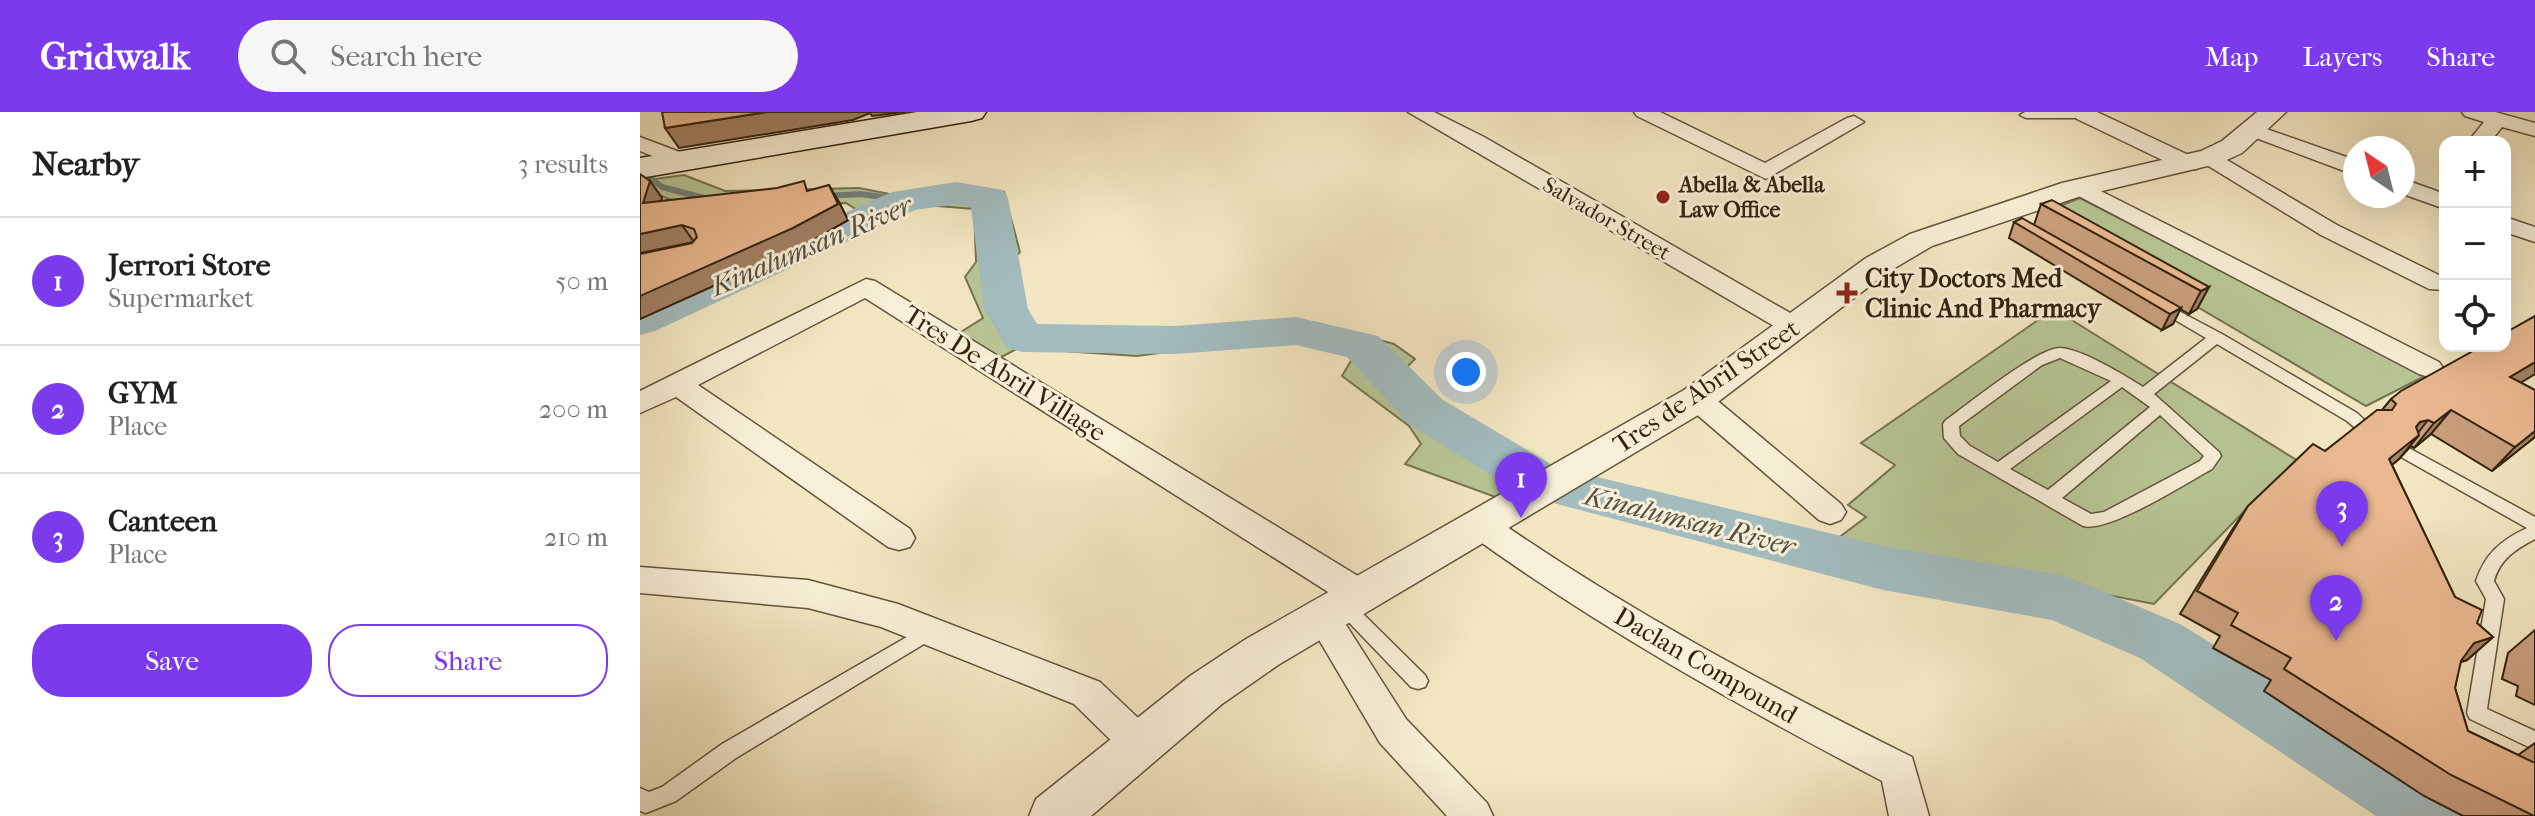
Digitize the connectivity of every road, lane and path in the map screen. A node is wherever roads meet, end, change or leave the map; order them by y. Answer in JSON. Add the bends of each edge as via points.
{"nodes":[{"id":1,"x":971,"y":112,"type":"edge"},
{"id":2,"x":1644,"y":112,"type":"edge"},
{"id":3,"x":1833,"y":112,"type":"edge"},
{"id":4,"x":2474,"y":112,"type":"edge"},
{"id":5,"x":1425,"y":113,"type":"edge"},
{"id":6,"x":2086,"y":114,"type":"edge"},
{"id":7,"x":2026,"y":115,"type":"dead end"},
{"id":8,"x":2497,"y":119,"type":"junction"},
{"id":9,"x":2264,"y":121,"type":"edge"},
{"id":10,"x":2535,"y":130,"type":"edge"},
{"id":11,"x":2484,"y":136,"type":"edge"},
{"id":12,"x":640,"y":143,"type":"edge"},
{"id":13,"x":2199,"y":160,"type":"junction"},
{"id":14,"x":681,"y":161,"type":"junction"},
{"id":15,"x":2343,"y":162,"type":"edge"},
{"id":16,"x":640,"y":168,"type":"edge"},
{"id":17,"x":2079,"y":187,"type":"junction"},
{"id":18,"x":2415,"y":189,"type":"edge"},
{"id":19,"x":2439,"y":196,"type":"edge"},
{"id":20,"x":2511,"y":226,"type":"edge"},
{"id":21,"x":2535,"y":235,"type":"edge"},
{"id":22,"x":2438,"y":284,"type":"dead end"},
{"id":23,"x":2149,"y":298,"type":"edge"},
{"id":24,"x":1795,"y":327,"type":"junction"},
{"id":25,"x":2217,"y":337,"type":"junction"},
{"id":26,"x":2429,"y":368,"type":"dead end"},
{"id":27,"x":2121,"y":381,"type":"junction"},
{"id":28,"x":677,"y":384,"type":"junction"},
{"id":29,"x":2143,"y":395,"type":"junction"},
{"id":30,"x":1697,"y":399,"type":"junction"},
{"id":31,"x":640,"y":403,"type":"edge"},
{"id":32,"x":2159,"y":408,"type":"junction"},
{"id":33,"x":2366,"y":429,"type":"edge"},
{"id":34,"x":2407,"y":453,"type":"edge"},
{"id":35,"x":1999,"y":469,"type":"junction"},
{"id":36,"x":2050,"y":498,"type":"junction"},
{"id":37,"x":1830,"y":512,"type":"dead end"},
{"id":38,"x":1479,"y":524,"type":"junction"},
{"id":39,"x":2535,"y":525,"type":"edge"},
{"id":40,"x":2535,"y":532,"type":"edge"},
{"id":41,"x":899,"y":538,"type":"dead end"},
{"id":42,"x":640,"y":580,"type":"edge"},
{"id":43,"x":1341,"y":605,"type":"junction"},
{"id":44,"x":931,"y":631,"type":"junction"},
{"id":45,"x":1418,"y":681,"type":"dead end"},
{"id":46,"x":2535,"y":741,"type":"edge"},
{"id":47,"x":1141,"y":745,"type":"junction"},
{"id":48,"x":640,"y":798,"type":"edge"},
{"id":49,"x":1054,"y":816,"type":"edge"},
{"id":50,"x":1473,"y":816,"type":"edge"},
{"id":51,"x":1909,"y":816,"type":"edge"}],
"edges":[{"from":1,"to":14,"type":"main road"},
{"from":2,"to":3,"type":"street","via":[[1766,172],[1854,122]]},
{"from":4,"to":8,"type":"street"},
{"from":5,"to":24,"type":"street","name":"Salvador Street"},
{"from":6,"to":7,"type":"lane"},
{"from":6,"to":13,"type":"street"},
{"from":8,"to":10,"type":"street"},
{"from":8,"to":11,"type":"street"},
{"from":9,"to":13,"type":"street","name":"Tres de Abril Street","via":[[2232,147]]},
{"from":9,"to":15,"type":"street"},
{"from":12,"to":14,"type":"street"},
{"from":13,"to":17,"type":"street","name":"Tres de Abril Street"},
{"from":13,"to":22,"type":"street"},
{"from":14,"to":16,"type":"main road"},
{"from":17,"to":24,"type":"street","name":"Tres de Abril Street","via":[[2005,219],[1910,246]]},
{"from":17,"to":26,"type":"street"},
{"from":18,"to":19,"type":"street"},
{"from":20,"to":21,"type":"street"},
{"from":23,"to":25,"type":"lane"},
{"from":24,"to":30,"type":"street","name":"Tres de Abril Street"},
{"from":25,"to":29,"type":"lane"},
{"from":25,"to":33,"type":"lane"},
{"from":27,"to":29,"type":"lane"},
{"from":27,"to":35,"type":"lane"},
{"from":27,"to":35,"type":"lane","via":[[2059,353],[2037,362],[1951,424],[1952,438],[1964,450]]},
{"from":28,"to":31,"type":"street","name":"Tres De Abril Village"},
{"from":28,"to":41,"type":"street"},
{"from":28,"to":43,"type":"street","name":"Tres De Abril Village","via":[[866,287]]},
{"from":29,"to":32,"type":"lane"},
{"from":30,"to":37,"type":"street"},
{"from":30,"to":38,"type":"street","name":"Tres de Abril Street"},
{"from":32,"to":36,"type":"lane"},
{"from":32,"to":36,"type":"lane","via":[[2213,456],[2206,465],[2107,518],[2089,521]]},
{"from":34,"to":39,"type":"lane"},
{"from":35,"to":36,"type":"lane"},
{"from":38,"to":43,"type":"street","name":"Tres de Abril Street"},
{"from":38,"to":51,"type":"street","name":"Daclan Compound","via":[[1526,559],[1743,689],[1899,770]]},
{"from":40,"to":46,"type":"lane","via":[[2502,550],[2489,565],[2485,581],[2495,599],[2477,713]]},
{"from":42,"to":44,"type":"street","via":[[808,594]]},
{"from":43,"to":45,"type":"lane"},
{"from":43,"to":47,"type":"street","name":"Tres de Abril Street","via":[[1206,690]]},
{"from":43,"to":50,"type":"street","via":[[1393,731]]},
{"from":44,"to":47,"type":"street","via":[[1087,693]]},
{"from":44,"to":48,"type":"lane","via":[[729,751],[669,794],[646,803]]},
{"from":47,"to":49,"type":"street","name":"Tres de Abril Street"}]}
